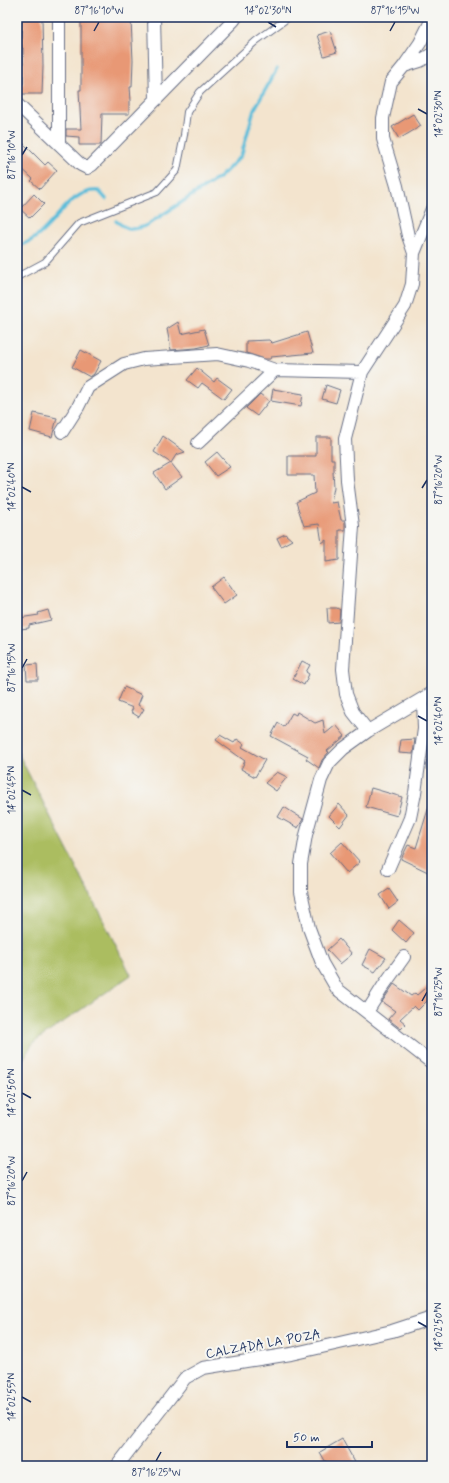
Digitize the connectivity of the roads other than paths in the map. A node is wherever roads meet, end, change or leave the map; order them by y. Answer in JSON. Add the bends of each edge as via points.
{"nodes":[{"id":1,"x":59,"y":17,"type":"edge"},
{"id":2,"x":154,"y":17,"type":"edge"},
{"id":3,"x":236,"y":17,"type":"edge"},
{"id":4,"x":289,"y":17,"type":"edge"},
{"id":5,"x":432,"y":19,"type":"edge"},
{"id":6,"x":432,"y":54,"type":"edge"},
{"id":7,"x":404,"y":66,"type":"junction"},
{"id":8,"x":156,"y":100,"type":"junction"},
{"id":9,"x":17,"y":104,"type":"edge"},
{"id":10,"x":59,"y":144,"type":"junction"},
{"id":11,"x":432,"y":209,"type":"edge"},
{"id":12,"x":414,"y":253,"type":"junction"},
{"id":13,"x":17,"y":277,"type":"edge"},
{"id":14,"x":275,"y":370,"type":"junction"},
{"id":15,"x":362,"y":372,"type":"junction"},
{"id":16,"x":62,"y":432,"type":"dead end"},
{"id":17,"x":198,"y":443,"type":"dead end"},
{"id":18,"x":427,"y":696,"type":"edge"},
{"id":19,"x":368,"y":731,"type":"junction"},
{"id":20,"x":388,"y":869,"type":"dead end"},
{"id":21,"x":404,"y":957,"type":"dead end"},
{"id":22,"x":367,"y":1012,"type":"junction"},
{"id":23,"x":432,"y":1063,"type":"edge"},
{"id":24,"x":432,"y":1318,"type":"edge"},
{"id":25,"x":117,"y":1466,"type":"edge"}],
"edges":[{"from":1,"to":10,"type":"street"},
{"from":2,"to":8,"type":"street"},
{"from":3,"to":8,"type":"street"},
{"from":4,"to":13,"type":"lane","via":[[256,41],[200,92],[187,112],[177,170],[157,192],[79,223],[45,262]]},
{"from":5,"to":7,"type":"street"},
{"from":6,"to":7,"type":"street"},
{"from":7,"to":12,"type":"street","via":[[390,82],[383,118],[383,139]]},
{"from":8,"to":10,"type":"street","via":[[87,168]]},
{"from":9,"to":10,"type":"street"},
{"from":11,"to":12,"type":"street"},
{"from":12,"to":15,"type":"street","via":[[412,284],[405,306]]},
{"from":14,"to":15,"type":"street"},
{"from":14,"to":16,"type":"street","via":[[217,354],[144,359],[124,364],[88,388]]},
{"from":14,"to":17,"type":"street"},
{"from":15,"to":19,"type":"street","via":[[345,438],[353,526],[343,669],[346,694],[353,712]]},
{"from":18,"to":19,"type":"street"},
{"from":18,"to":20,"type":"street","via":[[410,818]]},
{"from":19,"to":22,"type":"street","via":[[329,763],[321,780],[300,864],[301,892],[309,928],[322,963],[337,989]]},
{"from":21,"to":22,"type":"street"},
{"from":22,"to":23,"type":"street"},
{"from":24,"to":25,"type":"street","name":"CALZADA LA POZA","via":[[392,1332],[291,1354],[203,1368],[186,1378]]}]}
